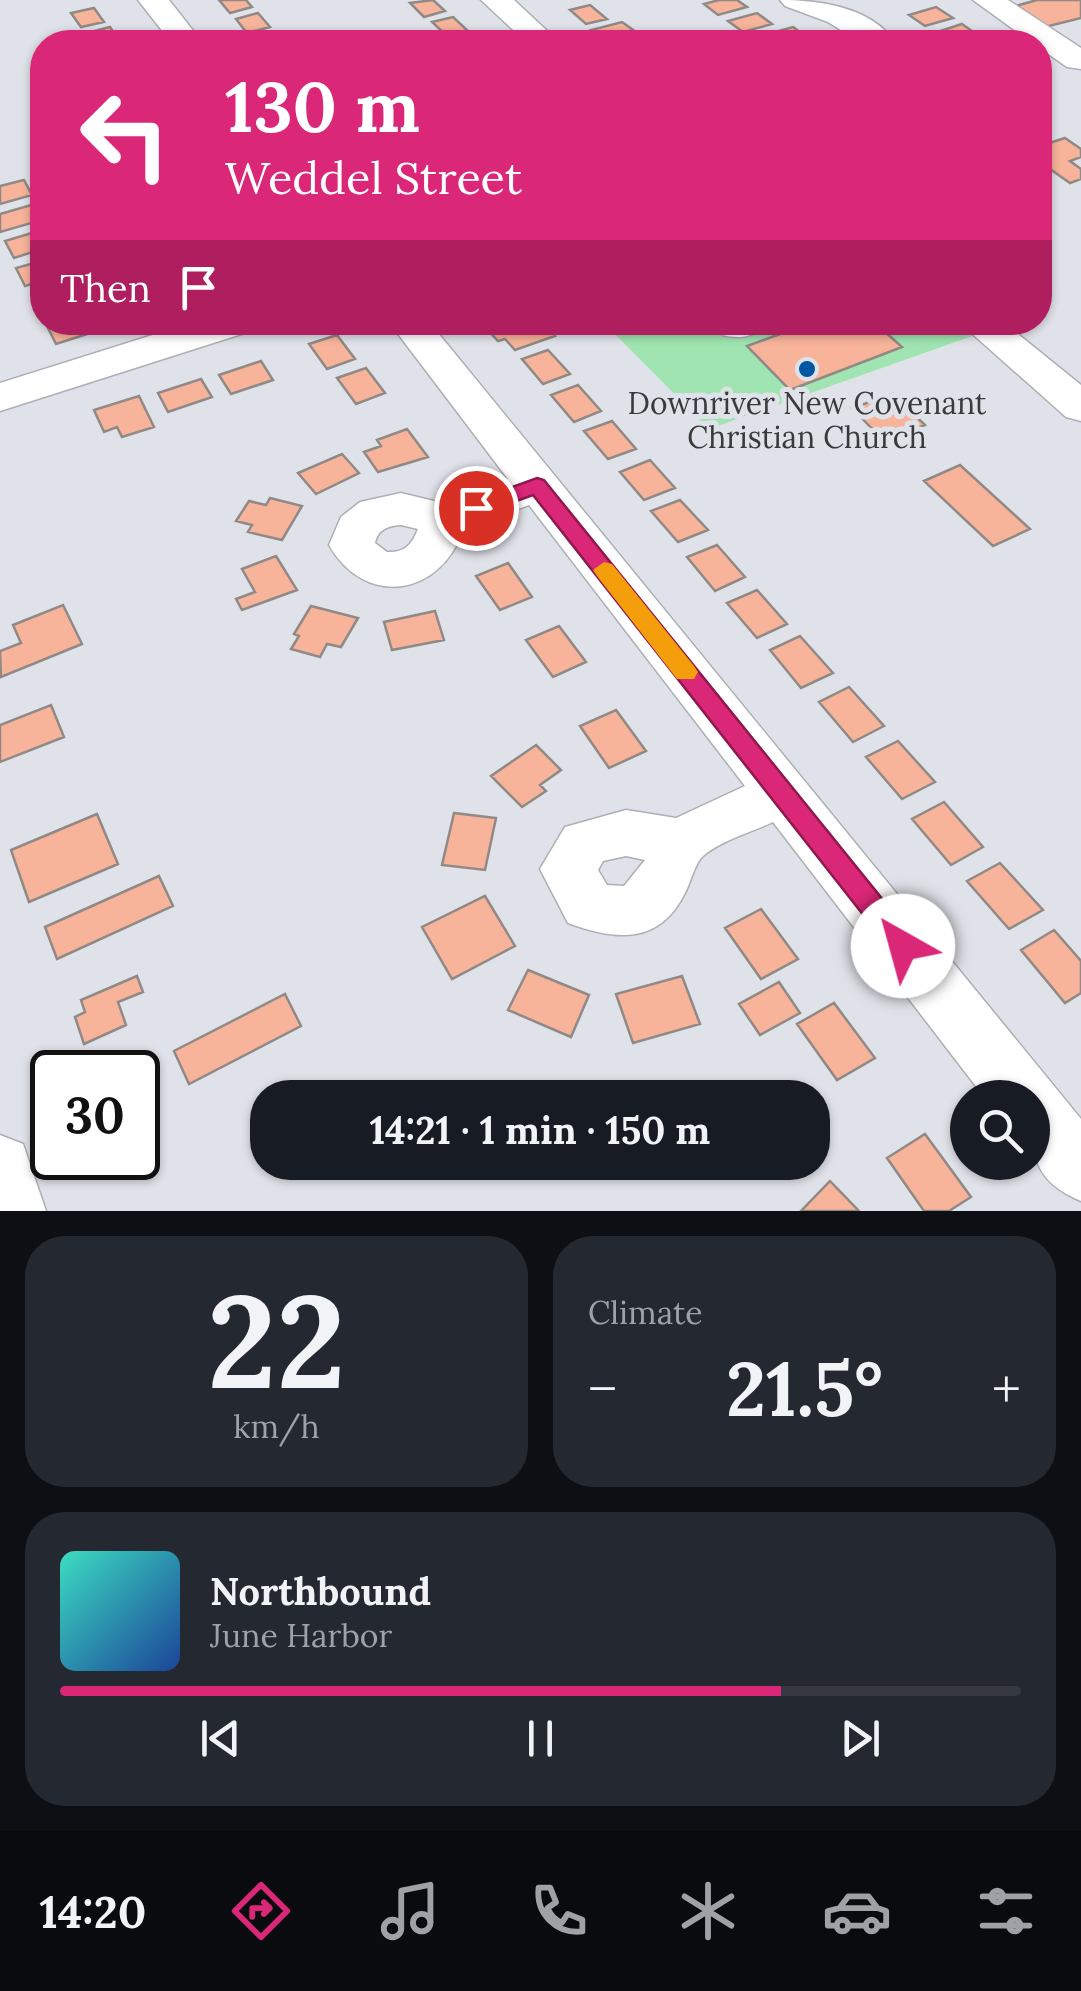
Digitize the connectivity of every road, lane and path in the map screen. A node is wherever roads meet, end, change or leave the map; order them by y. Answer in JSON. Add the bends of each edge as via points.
{"nodes":[{"id":1,"x":153,"y":0,"type":"edge"},
{"id":2,"x":496,"y":0,"type":"edge"},
{"id":3,"x":795,"y":0,"type":"edge"},
{"id":4,"x":1002,"y":2,"type":"edge"},
{"id":5,"x":838,"y":8,"type":"edge"},
{"id":6,"x":177,"y":30,"type":"edge"},
{"id":7,"x":530,"y":30,"type":"edge"},
{"id":8,"x":865,"y":30,"type":"edge"},
{"id":9,"x":1040,"y":30,"type":"edge"},
{"id":10,"x":1052,"y":39,"type":"edge"},
{"id":11,"x":1079,"y":59,"type":"edge"},
{"id":12,"x":1052,"y":67,"type":"edge"},
{"id":13,"x":194,"y":335,"type":"edge"},
{"id":14,"x":418,"y":335,"type":"edge"},
{"id":15,"x":994,"y":335,"type":"edge"},
{"id":16,"x":1,"y":393,"type":"edge"},
{"id":17,"x":1081,"y":407,"type":"edge"},
{"id":18,"x":537,"y":485,"type":"junction"},
{"id":19,"x":444,"y":520,"type":"dead end"},
{"id":20,"x":782,"y":793,"type":"junction"},
{"id":21,"x":679,"y":842,"type":"dead end"},
{"id":22,"x":1010,"y":1080,"type":"edge"},
{"id":23,"x":1050,"y":1130,"type":"edge"},
{"id":24,"x":0,"y":1167,"type":"edge"},
{"id":25,"x":1081,"y":1169,"type":"edge"},
{"id":26,"x":13,"y":1211,"type":"edge"}],
"edges":[{"from":1,"to":6,"type":"street"},
{"from":2,"to":7,"type":"street"},
{"from":3,"to":5,"type":"street"},
{"from":4,"to":9,"type":"street"},
{"from":5,"to":8,"type":"street"},
{"from":10,"to":11,"type":"street"},
{"from":11,"to":12,"type":"street"},
{"from":13,"to":16,"type":"street"},
{"from":14,"to":18,"type":"street"},
{"from":15,"to":17,"type":"street"},
{"from":18,"to":19,"type":"street"},
{"from":18,"to":20,"type":"street"},
{"from":20,"to":21,"type":"street"},
{"from":20,"to":22,"type":"street"},
{"from":23,"to":25,"type":"street"},
{"from":24,"to":26,"type":"street"}]}
